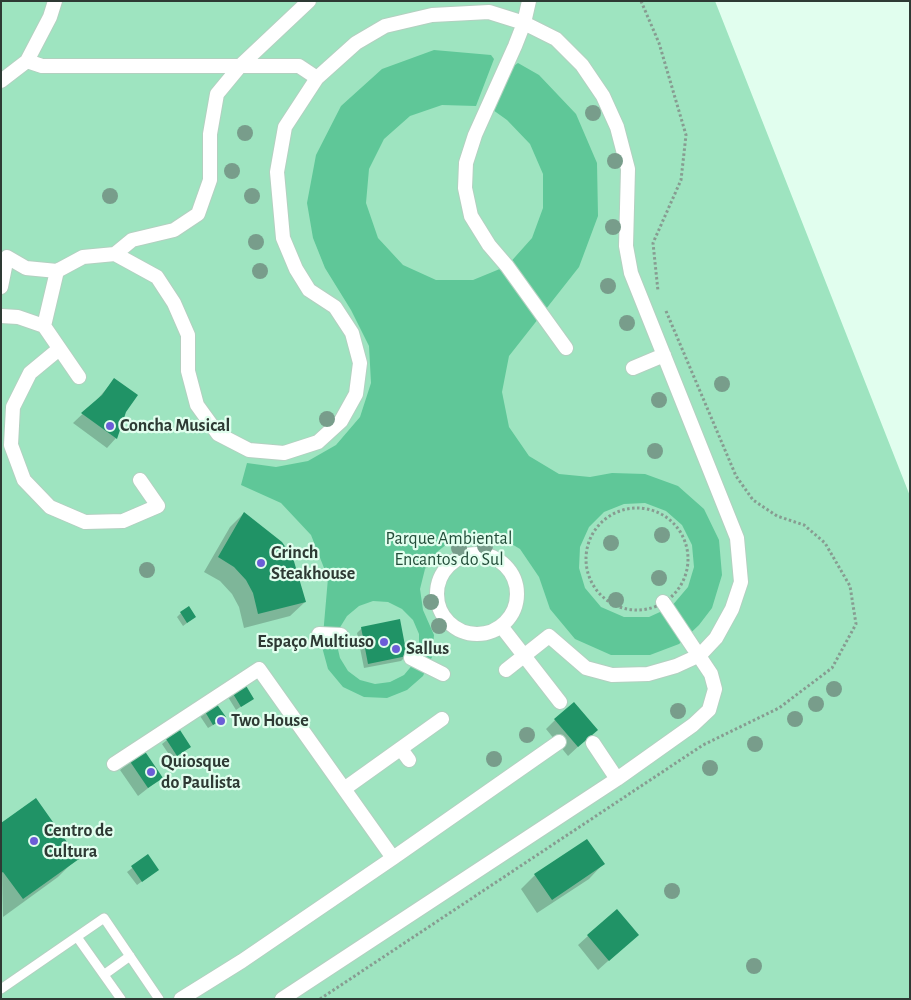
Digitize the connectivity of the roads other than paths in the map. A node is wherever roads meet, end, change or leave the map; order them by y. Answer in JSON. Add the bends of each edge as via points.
{"nodes":[{"id":1,"x":55,"y":1,"type":"edge"},
{"id":2,"x":309,"y":1,"type":"edge"},
{"id":3,"x":529,"y":1,"type":"edge"},
{"id":4,"x":524,"y":23,"type":"junction"},
{"id":5,"x":27,"y":61,"type":"junction"},
{"id":6,"x":241,"y":66,"type":"junction"},
{"id":7,"x":318,"y":78,"type":"junction"},
{"id":8,"x":1,"y":81,"type":"edge"},
{"id":9,"x":4,"y":252,"type":"edge"},
{"id":10,"x":115,"y":254,"type":"junction"},
{"id":11,"x":56,"y":271,"type":"junction"},
{"id":12,"x":1,"y":286,"type":"edge"},
{"id":13,"x":1,"y":316,"type":"edge"},
{"id":14,"x":44,"y":326,"type":"junction"},
{"id":15,"x":59,"y":348,"type":"junction"},
{"id":16,"x":566,"y":348,"type":"dead end"},
{"id":17,"x":664,"y":355,"type":"junction"},
{"id":18,"x":634,"y":368,"type":"dead end"},
{"id":19,"x":79,"y":377,"type":"dead end"},
{"id":20,"x":140,"y":480,"type":"dead end"},
{"id":21,"x":663,"y":602,"type":"road end"},
{"id":22,"x":501,"y":626,"type":"junction"},
{"id":23,"x":320,"y":634,"type":"dead end"},
{"id":24,"x":340,"y":635,"type":"dead end"},
{"id":25,"x":524,"y":655,"type":"junction"},
{"id":26,"x":700,"y":655,"type":"junction"},
{"id":27,"x":412,"y":659,"type":"dead end"},
{"id":28,"x":506,"y":670,"type":"dead end"},
{"id":29,"x":437,"y":671,"type":"dead end"},
{"id":30,"x":560,"y":702,"type":"dead end"},
{"id":31,"x":442,"y":719,"type":"dead end"},
{"id":32,"x":559,"y":742,"type":"dead end"},
{"id":33,"x":593,"y":744,"type":"dead end"},
{"id":34,"x":114,"y":764,"type":"dead end"},
{"id":35,"x":617,"y":779,"type":"junction"},
{"id":36,"x":344,"y":788,"type":"junction"},
{"id":37,"x":393,"y":858,"type":"junction"},
{"id":38,"x":77,"y":937,"type":"junction"},
{"id":39,"x":130,"y":956,"type":"junction"},
{"id":40,"x":105,"y":974,"type":"junction"},
{"id":41,"x":1,"y":988,"type":"edge"},
{"id":42,"x":121,"y":999,"type":"edge"},
{"id":43,"x":159,"y":999,"type":"edge"},
{"id":44,"x":181,"y":999,"type":"edge"},
{"id":45,"x":282,"y":999,"type":"edge"}],
"edges":[{"from":1,"to":5,"type":"street"},
{"from":2,"to":6,"type":"street"},
{"from":3,"to":4,"type":"street"},
{"from":4,"to":7,"type":"street","via":[[489,12],[432,15],[385,26],[356,43]]},
{"from":4,"to":16,"type":"street","via":[[475,135],[466,163],[465,188],[471,216],[489,245]]},
{"from":4,"to":17,"type":"street","via":[[556,40],[582,65],[603,96],[617,127],[628,169],[626,246],[631,273]]},
{"from":5,"to":6,"type":"street","via":[[42,66]]},
{"from":5,"to":8,"type":"street"},
{"from":6,"to":7,"type":"street","via":[[299,66]]},
{"from":6,"to":10,"type":"street","via":[[216,94],[210,134],[210,180],[198,214],[174,230],[132,240]]},
{"from":7,"to":10,"type":"street","via":[[285,127],[277,172],[283,238],[309,290],[335,308],[352,333],[360,363],[356,394],[341,421],[318,442],[284,453],[249,450],[218,434],[197,406],[188,371],[188,335],[174,303],[157,277]]},
{"from":9,"to":11,"type":"street","via":[[26,268]]},
{"from":9,"to":12,"type":"street"},
{"from":10,"to":11,"type":"street","via":[[83,257]]},
{"from":11,"to":14,"type":"street"},
{"from":13,"to":14,"type":"street","via":[[18,317]]},
{"from":14,"to":15,"type":"street"},
{"from":15,"to":19,"type":"street"},
{"from":15,"to":20,"type":"street","via":[[30,373],[13,407],[11,445],[24,480],[50,507],[85,522],[123,521],[158,506]]},
{"from":17,"to":18,"type":"street"},
{"from":17,"to":26,"type":"street","via":[[737,538],[741,582],[732,609]]},
{"from":21,"to":26,"type":"street"},
{"from":22,"to":22,"type":"street","via":[[487,633],[471,634],[456,629],[444,618],[438,604],[437,588],[442,574],[452,562],[466,555],[482,554],[497,559],[509,570],[516,584],[516,599],[511,614]]},
{"from":22,"to":25,"type":"street"},
{"from":23,"to":24,"type":"street"},
{"from":25,"to":26,"type":"street","via":[[549,636],[586,668],[612,675],[648,674]]},
{"from":25,"to":28,"type":"street"},
{"from":25,"to":30,"type":"street"},
{"from":26,"to":35,"type":"street","via":[[715,689],[709,710]]},
{"from":27,"to":29,"type":"street"},
{"from":31,"to":36,"type":"street","via":[[405,755]]},
{"from":32,"to":37,"type":"street","via":[[446,813]]},
{"from":33,"to":35,"type":"street"},
{"from":34,"to":36,"type":"street","via":[[259,670]]},
{"from":35,"to":45,"type":"street"},
{"from":36,"to":37,"type":"street"},
{"from":37,"to":44,"type":"street"},
{"from":38,"to":39,"type":"lane","via":[[104,918]]},
{"from":38,"to":40,"type":"lane"},
{"from":38,"to":41,"type":"lane"},
{"from":39,"to":40,"type":"lane"},
{"from":39,"to":43,"type":"lane"},
{"from":40,"to":42,"type":"lane"}]}
